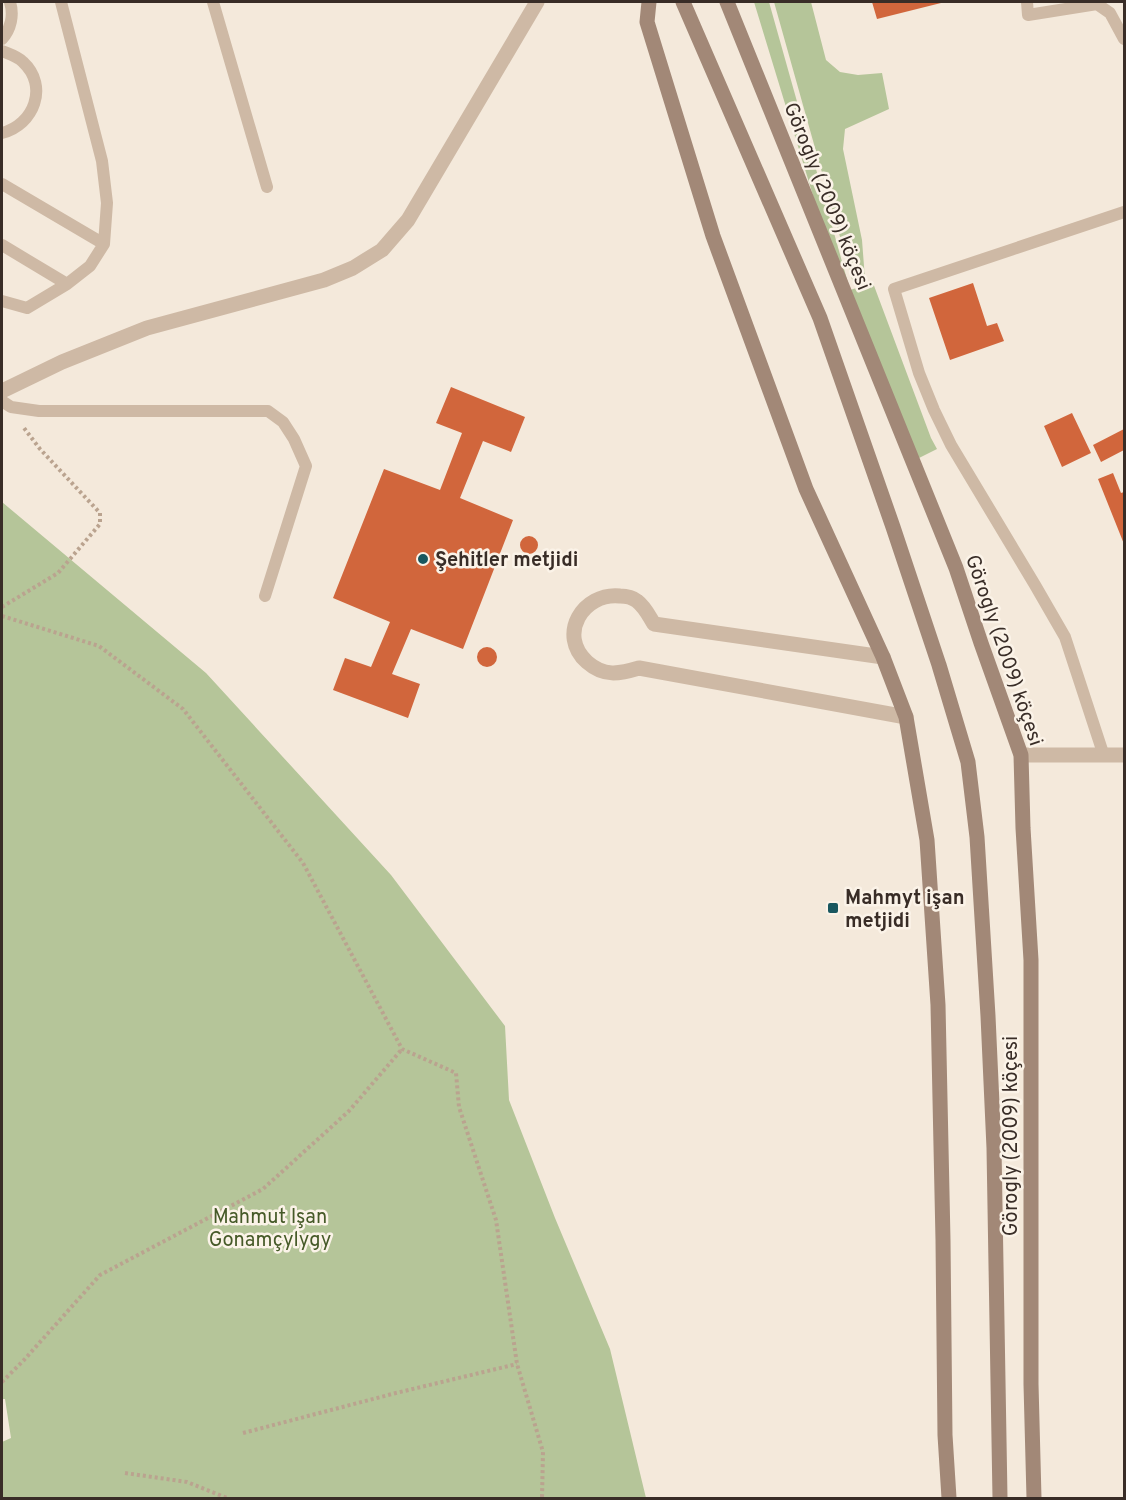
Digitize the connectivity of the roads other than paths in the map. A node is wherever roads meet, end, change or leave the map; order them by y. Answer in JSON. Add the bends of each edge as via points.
{"nodes":[{"id":1,"x":10,"y":2,"type":"edge"},
{"id":2,"x":61,"y":2,"type":"edge"},
{"id":3,"x":213,"y":2,"type":"edge"},
{"id":4,"x":537,"y":2,"type":"edge"},
{"id":5,"x":649,"y":2,"type":"edge"},
{"id":6,"x":683,"y":2,"type":"edge"},
{"id":7,"x":727,"y":2,"type":"edge"},
{"id":8,"x":1027,"y":2,"type":"edge"},
{"id":9,"x":2,"y":39,"type":"edge"},
{"id":10,"x":1125,"y":39,"type":"edge"},
{"id":11,"x":2,"y":51,"type":"edge"},
{"id":12,"x":2,"y":133,"type":"edge"},
{"id":13,"x":2,"y":183,"type":"edge"},
{"id":14,"x":267,"y":187,"type":"dead end"},
{"id":15,"x":1125,"y":212,"type":"edge"},
{"id":16,"x":2,"y":244,"type":"edge"},
{"id":17,"x":104,"y":244,"type":"junction"},
{"id":18,"x":67,"y":284,"type":"junction"},
{"id":19,"x":2,"y":301,"type":"edge"},
{"id":20,"x":2,"y":392,"type":"edge"},
{"id":21,"x":6,"y":404,"type":"edge"},
{"id":22,"x":265,"y":596,"type":"dead end"},
{"id":23,"x":883,"y":657,"type":"junction"},
{"id":24,"x":906,"y":717,"type":"junction"},
{"id":25,"x":1021,"y":755,"type":"junction"},
{"id":26,"x":1125,"y":755,"type":"edge"},
{"id":27,"x":1104,"y":756,"type":"junction"},
{"id":28,"x":948,"y":1498,"type":"edge"},
{"id":29,"x":1000,"y":1498,"type":"edge"},
{"id":30,"x":1034,"y":1498,"type":"edge"}],
"edges":[{"from":1,"to":9,"type":"lane","via":[[11,22]]},
{"from":2,"to":17,"type":"lane","via":[[102,161]]},
{"from":3,"to":14,"type":"lane"},
{"from":4,"to":20,"type":"street","via":[[408,220],[382,250],[324,280],[147,328]]},
{"from":5,"to":23,"type":"main road","via":[[647,22],[713,236],[806,489]]},
{"from":6,"to":29,"type":"main road","name":"Görogly (2009) köçesi","via":[[820,318],[936,654],[968,762],[977,837],[993,1126]]},
{"from":7,"to":25,"type":"main road","name":"Görogly (2009) köçesi","via":[[956,568]]},
{"from":8,"to":10,"type":"lane","via":[[1028,15],[1097,4],[1110,14]]},
{"from":11,"to":12,"type":"lane","via":[[23,61],[36,85],[32,112],[23,123]]},
{"from":13,"to":17,"type":"lane"},
{"from":15,"to":27,"type":"lane","via":[[894,289],[919,373],[951,445],[1065,637]]},
{"from":16,"to":18,"type":"lane"},
{"from":17,"to":18,"type":"lane","via":[[90,266]]},
{"from":18,"to":19,"type":"lane","via":[[27,308]]},
{"from":21,"to":22,"type":"lane","via":[[39,411],[268,411],[283,422],[306,466]]},
{"from":23,"to":24,"type":"main road"},
{"from":23,"to":24,"type":"street","via":[[654,624],[636,600],[613,595],[581,611],[574,633],[584,659],[605,672],[623,673],[639,668]]},
{"from":24,"to":28,"type":"main road","via":[[927,840],[938,1005]]},
{"from":25,"to":27,"type":"street"},
{"from":25,"to":30,"type":"main road","name":"Görogly (2009) köçesi","via":[[1030,960]]},
{"from":26,"to":27,"type":"street"}]}
